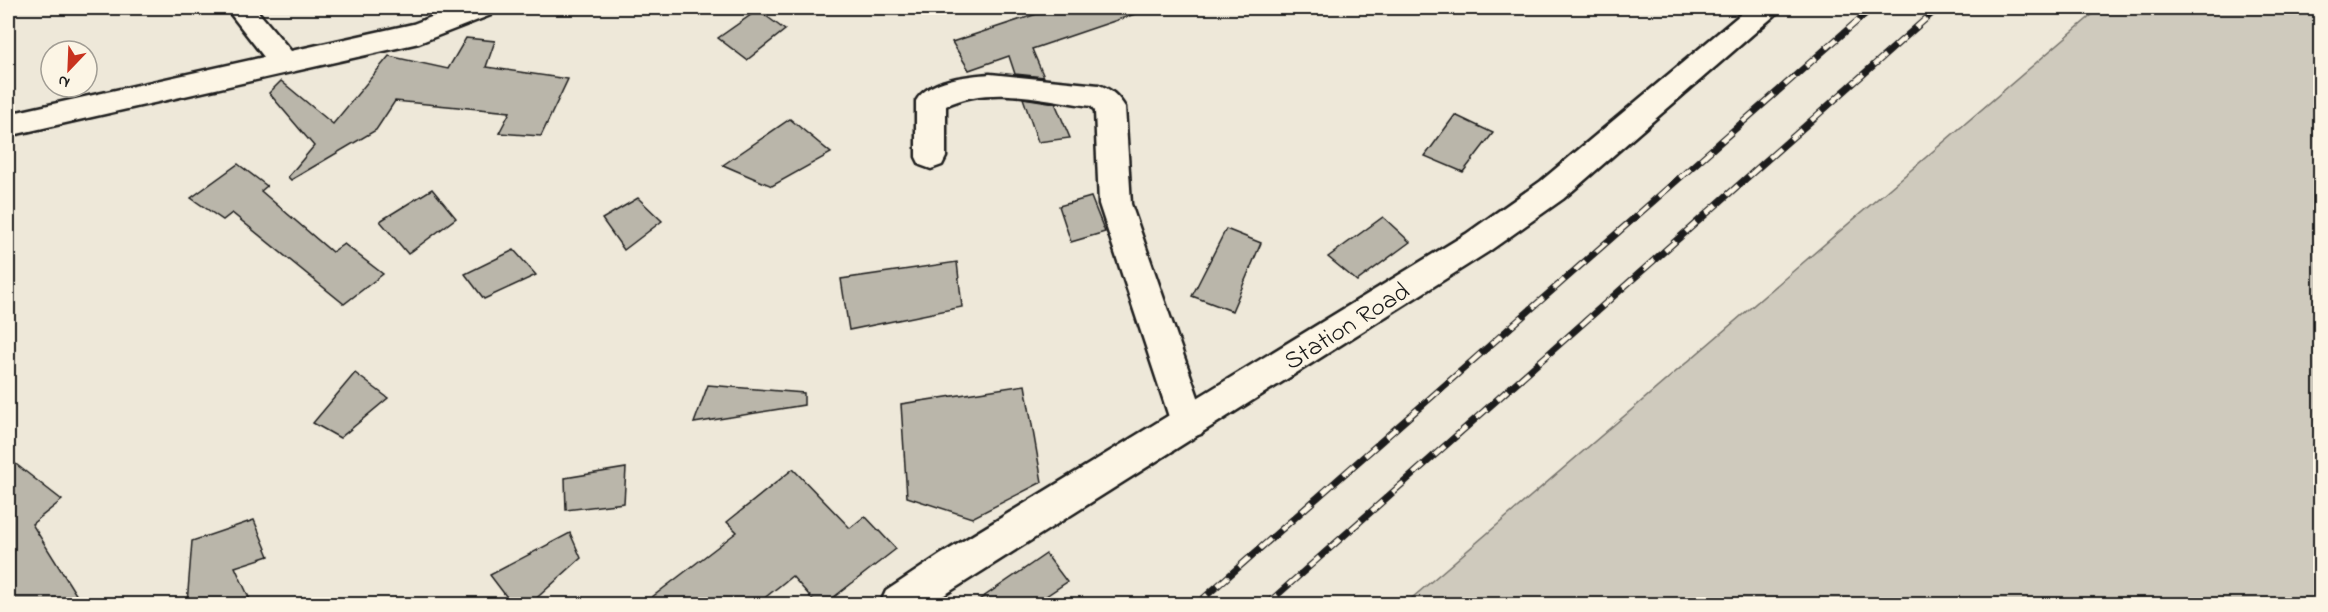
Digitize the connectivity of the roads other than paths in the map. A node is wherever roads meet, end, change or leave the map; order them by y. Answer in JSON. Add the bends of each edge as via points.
{"nodes":[{"id":1,"x":240,"y":8,"type":"edge"},
{"id":2,"x":481,"y":8,"type":"edge"},
{"id":3,"x":1765,"y":8,"type":"edge"},
{"id":4,"x":284,"y":62,"type":"junction"},
{"id":5,"x":8,"y":125,"type":"edge"},
{"id":6,"x":931,"y":157,"type":"dead end"},
{"id":7,"x":1189,"y":423,"type":"junction"},
{"id":8,"x":899,"y":604,"type":"edge"}],
"edges":[{"from":1,"to":4,"type":"street"},
{"from":2,"to":4,"type":"street","via":[[419,33]]},
{"from":3,"to":7,"type":"street","name":"Station Road","via":[[1552,190],[1477,243]]},
{"from":4,"to":5,"type":"street"},
{"from":6,"to":7,"type":"street","via":[[931,101],[945,91],[988,84],[1099,96],[1110,107],[1115,204]]},
{"from":7,"to":8,"type":"street","name":"Station Road"}]}
